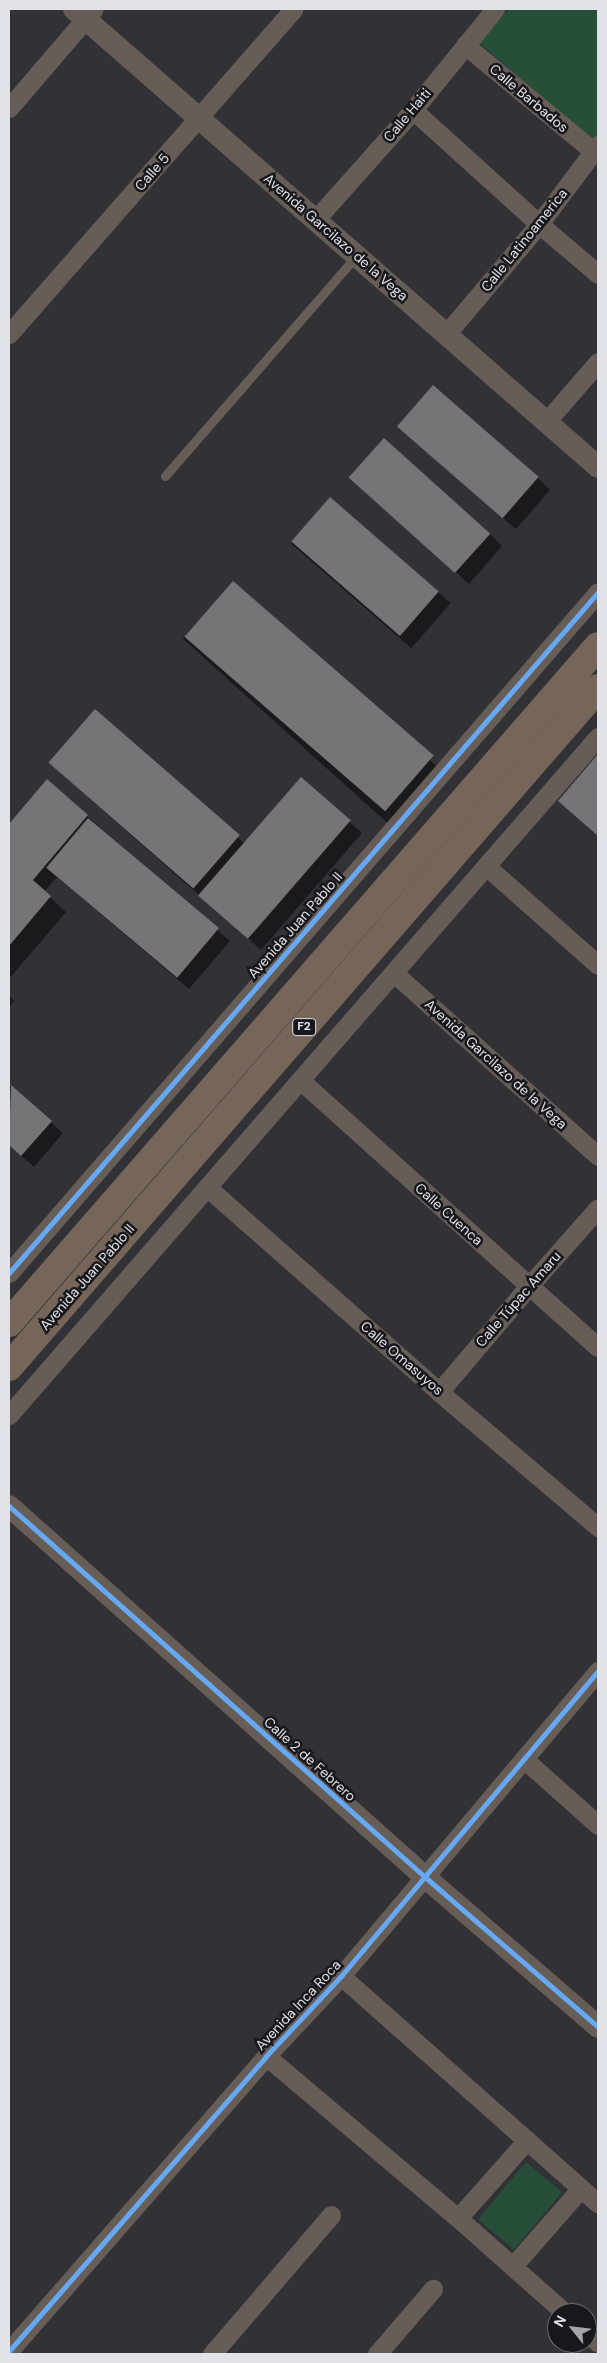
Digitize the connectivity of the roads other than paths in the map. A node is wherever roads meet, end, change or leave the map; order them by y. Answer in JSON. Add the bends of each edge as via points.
{"nodes":[{"id":1,"x":294,"y":9,"type":"edge"},
{"id":2,"x":495,"y":9,"type":"edge"},
{"id":3,"x":85,"y":12,"type":"edge"},
{"id":4,"x":465,"y":45,"type":"junction"},
{"id":5,"x":9,"y":108,"type":"edge"},
{"id":6,"x":412,"y":110,"type":"junction"},
{"id":7,"x":199,"y":119,"type":"junction"},
{"id":8,"x":595,"y":148,"type":"edge"},
{"id":9,"x":316,"y":219,"type":"junction"},
{"id":10,"x":539,"y":224,"type":"junction"},
{"id":11,"x":357,"y":255,"type":"junction"},
{"id":12,"x":598,"y":274,"type":"edge"},
{"id":13,"x":446,"y":333,"type":"junction"},
{"id":14,"x":9,"y":334,"type":"edge"},
{"id":15,"x":598,"y":362,"type":"edge"},
{"id":16,"x":546,"y":422,"type":"junction"},
{"id":17,"x":598,"y":467,"type":"edge"},
{"id":18,"x":165,"y":476,"type":"dead end"},
{"id":19,"x":598,"y":592,"type":"edge"},
{"id":20,"x":598,"y":646,"type":"edge"},
{"id":21,"x":598,"y":688,"type":"edge"},
{"id":22,"x":598,"y":737,"type":"edge"},
{"id":23,"x":486,"y":866,"type":"junction"},
{"id":24,"x":598,"y":966,"type":"edge"},
{"id":25,"x":394,"y":972,"type":"junction"},
{"id":26,"x":300,"y":1080,"type":"junction"},
{"id":27,"x":598,"y":1156,"type":"edge"},
{"id":28,"x":208,"y":1188,"type":"junction"},
{"id":29,"x":598,"y":1208,"type":"edge"},
{"id":30,"x":9,"y":1273,"type":"edge"},
{"id":31,"x":529,"y":1286,"type":"junction"},
{"id":32,"x":9,"y":1324,"type":"edge"},
{"id":33,"x":598,"y":1347,"type":"edge"},
{"id":34,"x":9,"y":1367,"type":"edge"},
{"id":35,"x":439,"y":1392,"type":"junction"},
{"id":36,"x":9,"y":1415,"type":"edge"},
{"id":37,"x":9,"y":1506,"type":"edge"},
{"id":38,"x":598,"y":1527,"type":"edge"},
{"id":39,"x":598,"y":1671,"type":"edge"},
{"id":40,"x":525,"y":1760,"type":"junction"},
{"id":41,"x":598,"y":1825,"type":"edge"},
{"id":42,"x":426,"y":1877,"type":"junction"},
{"id":43,"x":341,"y":1976,"type":"junction"},
{"id":44,"x":598,"y":2027,"type":"edge"},
{"id":45,"x":266,"y":2056,"type":"junction"},
{"id":46,"x":527,"y":2140,"type":"junction"},
{"id":47,"x":581,"y":2188,"type":"junction"},
{"id":48,"x":598,"y":2202,"type":"edge"},
{"id":49,"x":331,"y":2215,"type":"dead end"},
{"id":50,"x":458,"y":2218,"type":"junction"},
{"id":51,"x":513,"y":2266,"type":"junction"},
{"id":52,"x":433,"y":2289,"type":"dead end"},
{"id":53,"x":554,"y":2303,"type":"edge"},
{"id":54,"x":15,"y":2350,"type":"edge"},
{"id":55,"x":212,"y":2354,"type":"edge"},
{"id":56,"x":377,"y":2354,"type":"edge"}],
"edges":[{"from":1,"to":7,"type":"street","name":"Calle 5"},
{"from":2,"to":4,"type":"street","name":"Calle Haiti"},
{"from":3,"to":5,"type":"street"},
{"from":3,"to":7,"type":"street","name":"Avenida Garcilazo de la Vega"},
{"from":4,"to":6,"type":"street","name":"Calle Haiti"},
{"from":4,"to":8,"type":"street","name":"Calle Barbados"},
{"from":6,"to":9,"type":"street","name":"Calle Haiti"},
{"from":6,"to":10,"type":"street"},
{"from":7,"to":9,"type":"street","name":"Avenida Garcilazo de la Vega"},
{"from":7,"to":14,"type":"street","name":"Calle 5"},
{"from":8,"to":10,"type":"street","name":"Calle Latinoamerica"},
{"from":9,"to":11,"type":"street","name":"Avenida Garcilazo de la Vega"},
{"from":10,"to":12,"type":"street"},
{"from":10,"to":13,"type":"street","name":"Calle Latinoamerica"},
{"from":11,"to":13,"type":"street","name":"Avenida Garcilazo de la Vega"},
{"from":11,"to":18,"type":"lane"},
{"from":13,"to":16,"type":"street","name":"Avenida Garcilazo de la Vega"},
{"from":15,"to":16,"type":"street"},
{"from":16,"to":17,"type":"street","name":"Avenida Garcilazo de la Vega"},
{"from":19,"to":30,"type":"street","name":"Avenida Juan Pablo II"},
{"from":20,"to":32,"type":"highway","name":"Avenida Juan Pablo II","number":"F2"},
{"from":21,"to":34,"type":"highway","name":"Avenida Juan Pablo II","number":"F2"},
{"from":22,"to":23,"type":"street"},
{"from":23,"to":24,"type":"street"},
{"from":23,"to":25,"type":"street"},
{"from":25,"to":26,"type":"street"},
{"from":25,"to":27,"type":"street","name":"Avenida Garcilazo de la Vega"},
{"from":26,"to":28,"type":"street"},
{"from":26,"to":31,"type":"street","name":"Calle Cuenca"},
{"from":28,"to":35,"type":"street","name":"Calle Omasuyos"},
{"from":28,"to":36,"type":"street"},
{"from":29,"to":31,"type":"street","name":"Calle Túpac Amaru"},
{"from":31,"to":33,"type":"street","name":"Calle Cuenca"},
{"from":31,"to":35,"type":"street","name":"Calle Túpac Amaru"},
{"from":35,"to":38,"type":"street","name":"Calle Omasuyos"},
{"from":37,"to":42,"type":"street","name":"Calle 2 de Febrero"},
{"from":39,"to":40,"type":"street","name":"Avenida Inca Roca"},
{"from":40,"to":41,"type":"street"},
{"from":40,"to":42,"type":"street","name":"Avenida Inca Roca"},
{"from":42,"to":43,"type":"street","name":"Avenida Inca Roca"},
{"from":42,"to":44,"type":"street","name":"Calle 2 de Febrero"},
{"from":43,"to":45,"type":"street","name":"Avenida Inca Roca"},
{"from":43,"to":46,"type":"street"},
{"from":45,"to":50,"type":"street"},
{"from":45,"to":54,"type":"street","name":"Avenida Inca Roca"},
{"from":46,"to":47,"type":"street"},
{"from":46,"to":50,"type":"street"},
{"from":47,"to":48,"type":"street"},
{"from":47,"to":51,"type":"street"},
{"from":49,"to":55,"type":"street"},
{"from":50,"to":51,"type":"street"},
{"from":51,"to":53,"type":"street"},
{"from":52,"to":56,"type":"street"}]}
